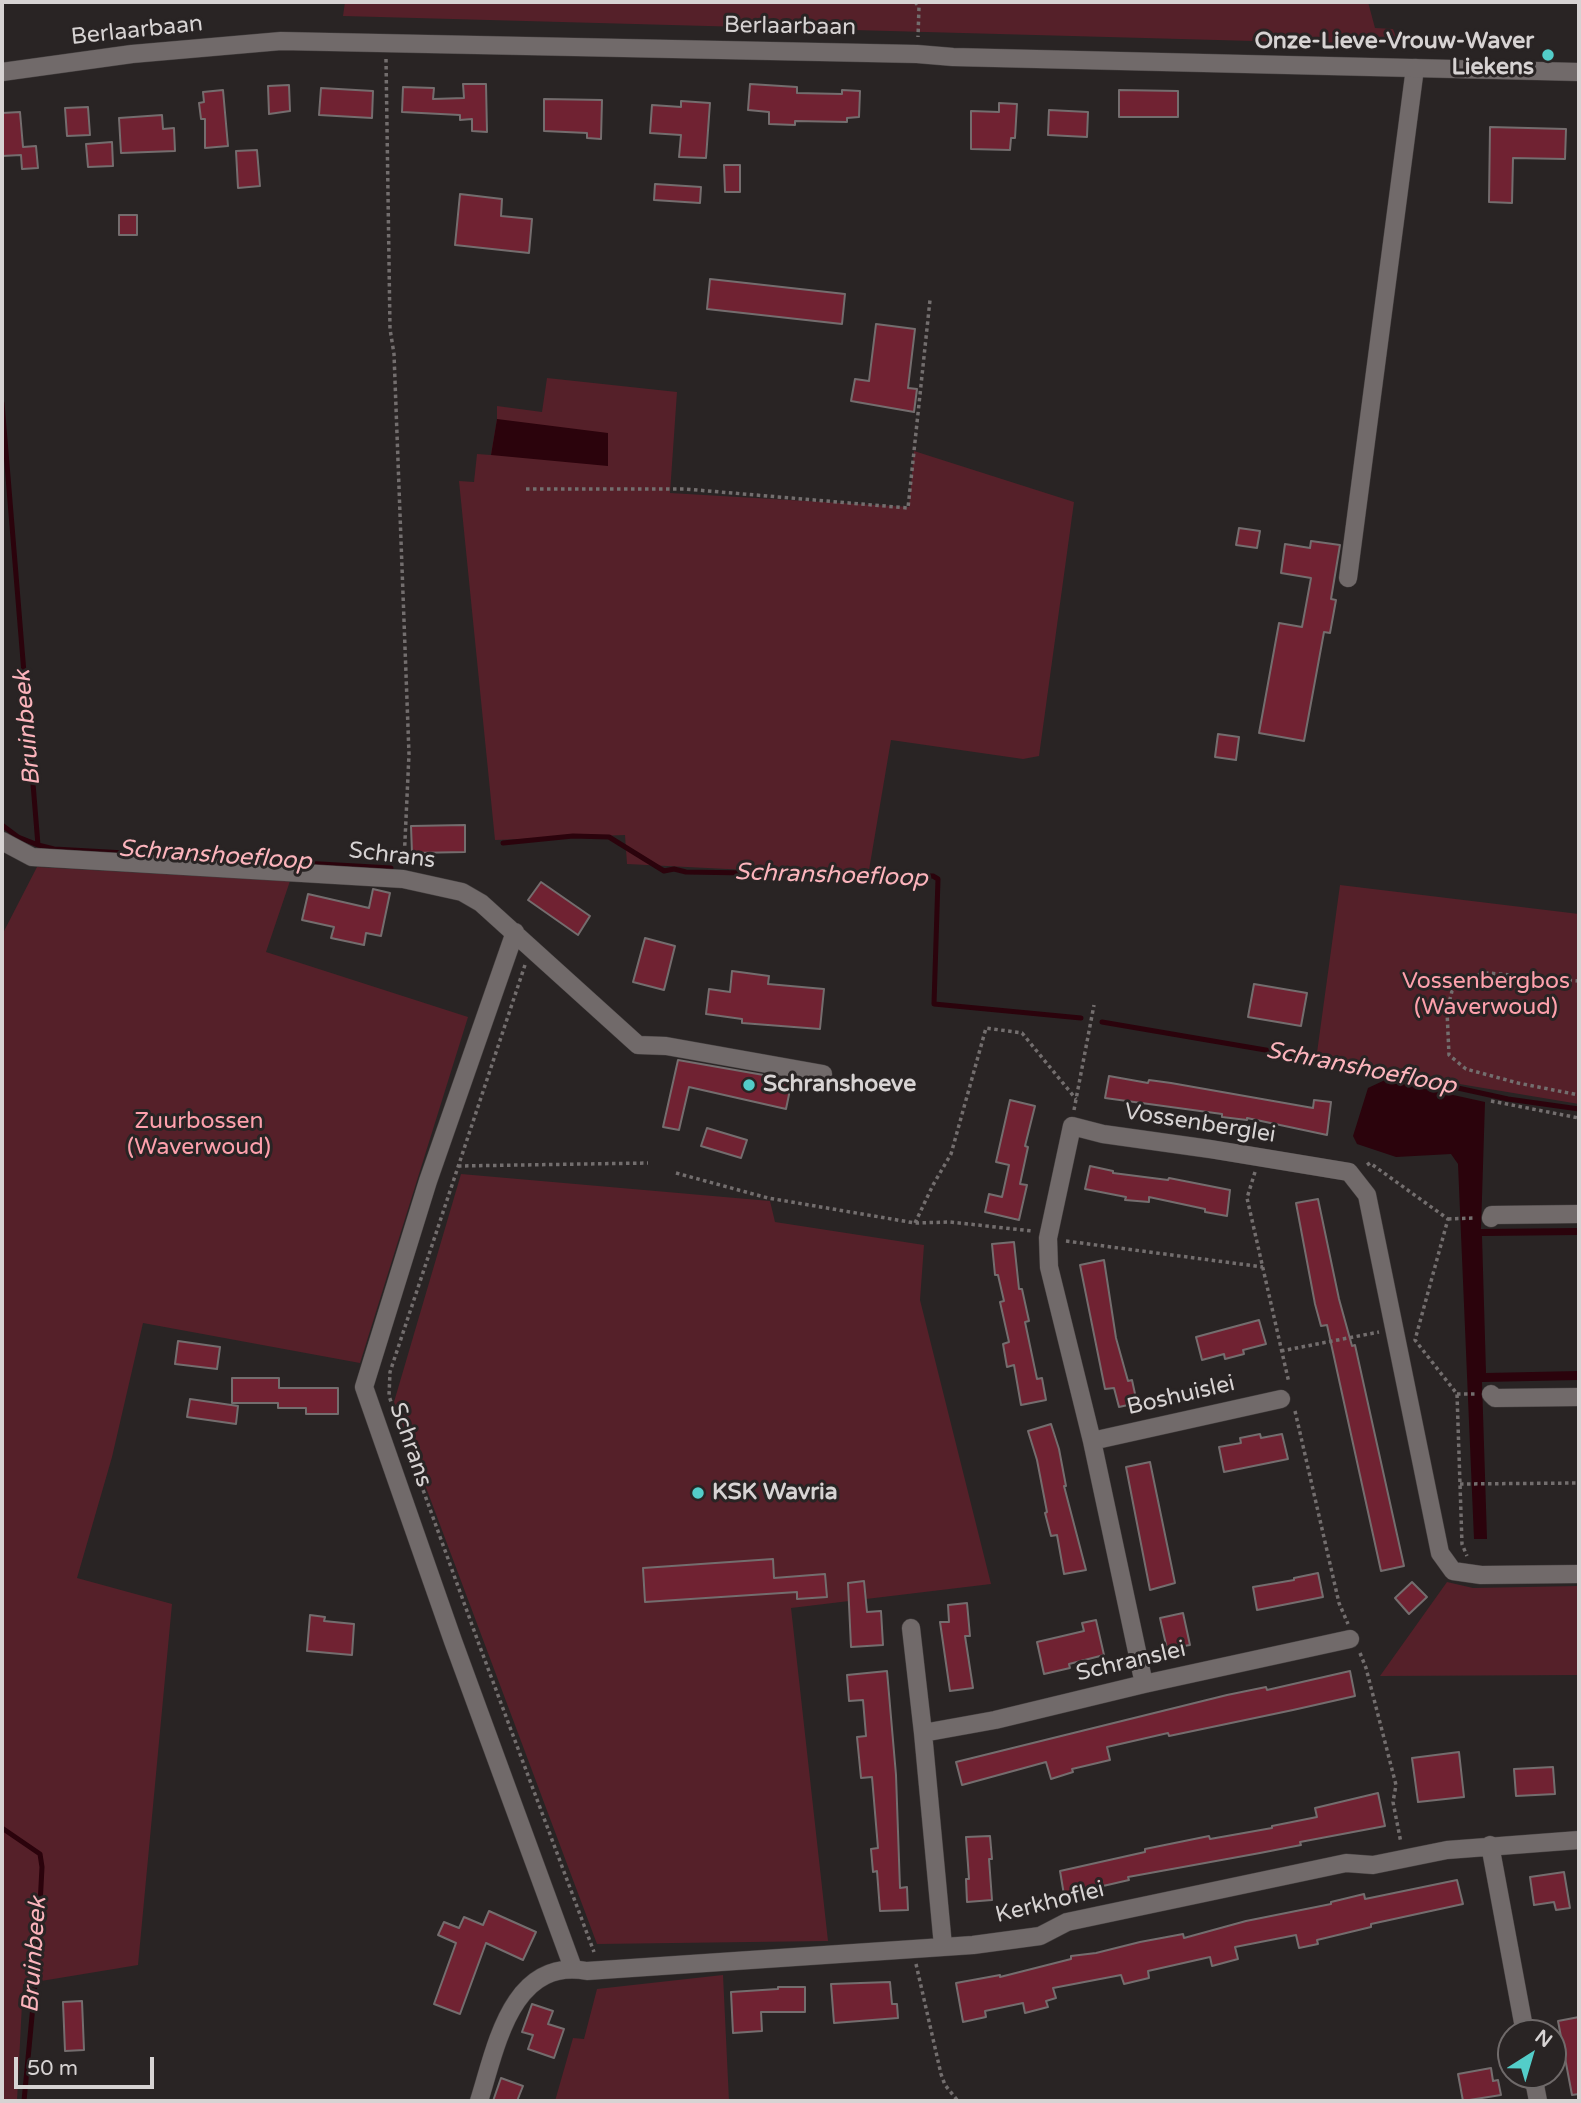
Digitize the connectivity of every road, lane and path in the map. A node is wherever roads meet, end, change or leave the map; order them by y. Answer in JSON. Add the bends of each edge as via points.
{"nodes":[{"id":1,"x":915,"y":2,"type":"edge"},
{"id":2,"x":918,"y":36,"type":"dead end"},
{"id":3,"x":385,"y":44,"type":"junction"},
{"id":4,"x":1415,"y":68,"type":"junction"},
{"id":5,"x":2,"y":72,"type":"edge"},
{"id":6,"x":1579,"y":72,"type":"edge"},
{"id":7,"x":930,"y":300,"type":"dead end"},
{"id":8,"x":526,"y":489,"type":"dead end"},
{"id":9,"x":1348,"y":579,"type":"dead end"},
{"id":10,"x":2,"y":841,"type":"edge"},
{"id":11,"x":403,"y":878,"type":"junction"},
{"id":12,"x":515,"y":932,"type":"junction"},
{"id":13,"x":531,"y":947,"type":"junction"},
{"id":14,"x":1579,"y":981,"type":"edge"},
{"id":15,"x":1094,"y":1005,"type":"dead end"},
{"id":16,"x":823,"y":1074,"type":"dead end"},
{"id":17,"x":1579,"y":1095,"type":"edge"},
{"id":18,"x":1076,"y":1099,"type":"junction"},
{"id":19,"x":1491,"y":1101,"type":"dead end"},
{"id":20,"x":1579,"y":1118,"type":"edge"},
{"id":21,"x":1072,"y":1126,"type":"junction"},
{"id":22,"x":1260,"y":1157,"type":"junction"},
{"id":23,"x":649,"y":1163,"type":"dead end"},
{"id":24,"x":458,"y":1166,"type":"junction"},
{"id":25,"x":1349,"y":1172,"type":"junction"},
{"id":26,"x":676,"y":1173,"type":"dead end"},
{"id":27,"x":1579,"y":1214,"type":"edge"},
{"id":28,"x":1491,"y":1218,"type":"joint"},
{"id":29,"x":1448,"y":1219,"type":"junction"},
{"id":30,"x":915,"y":1223,"type":"junction"},
{"id":31,"x":1048,"y":1238,"type":"junction"},
{"id":32,"x":1263,"y":1267,"type":"junction"},
{"id":33,"x":1394,"y":1329,"type":"junction"},
{"id":34,"x":1282,"y":1351,"type":"junction"},
{"id":35,"x":1491,"y":1394,"type":"dead end"},
{"id":36,"x":1579,"y":1397,"type":"edge"},
{"id":37,"x":1288,"y":1398,"type":"junction"},
{"id":38,"x":1092,"y":1441,"type":"junction"},
{"id":39,"x":1579,"y":1483,"type":"edge"},
{"id":40,"x":1460,"y":1484,"type":"junction"},
{"id":41,"x":1464,"y":1572,"type":"junction"},
{"id":42,"x":1579,"y":1574,"type":"edge"},
{"id":43,"x":911,"y":1628,"type":"dead end"},
{"id":44,"x":1352,"y":1637,"type":"junction"},
{"id":45,"x":1144,"y":1684,"type":"junction"},
{"id":46,"x":923,"y":1733,"type":"junction"},
{"id":47,"x":1579,"y":1840,"type":"edge"},
{"id":48,"x":1490,"y":1845,"type":"junction"},
{"id":49,"x":1405,"y":1858,"type":"junction"},
{"id":50,"x":943,"y":1946,"type":"junction"},
{"id":51,"x":912,"y":1948,"type":"junction"},
{"id":52,"x":573,"y":1968,"type":"junction"},
{"id":53,"x":601,"y":1970,"type":"junction"},
{"id":54,"x":1522,"y":2019,"type":"edge"},
{"id":55,"x":479,"y":2101,"type":"edge"},
{"id":56,"x":958,"y":2101,"type":"edge"}],
"edges":[{"from":1,"to":2,"type":"path","via":[[919,7]]},
{"from":3,"to":4,"type":"street","name":"Berlaarbaan"},
{"from":3,"to":5,"type":"street","name":"Berlaarbaan","via":[[281,41],[132,54]]},
{"from":3,"to":11,"type":"path","via":[[390,329],[409,754]]},
{"from":4,"to":6,"type":"street","name":"Berlaarbaan"},
{"from":4,"to":9,"type":"street"},
{"from":7,"to":8,"type":"path","via":[[908,508],[685,489]]},
{"from":10,"to":11,"type":"street","name":"Schrans","via":[[32,857]]},
{"from":11,"to":12,"type":"street","name":"Schrans","via":[[462,892]]},
{"from":12,"to":13,"type":"street","name":"Schrans"},
{"from":12,"to":52,"type":"street","name":"Schrans","via":[[428,1181],[365,1387]]},
{"from":13,"to":16,"type":"street","name":"Schrans","via":[[638,1045]]},
{"from":13,"to":24,"type":"path"},
{"from":14,"to":17,"type":"path","via":[[1488,972],[1465,977],[1452,990],[1447,1011],[1449,1055],[1466,1069]]},
{"from":15,"to":18,"type":"path"},
{"from":18,"to":21,"type":"path"},
{"from":18,"to":30,"type":"path","via":[[1022,1033],[986,1028],[951,1154]]},
{"from":19,"to":20,"type":"path"},
{"from":21,"to":22,"type":"street","name":"Vossenberglei"},
{"from":21,"to":31,"type":"street"},
{"from":22,"to":25,"type":"street","name":"Vossenberglei"},
{"from":22,"to":32,"type":"path","via":[[1247,1198]]},
{"from":23,"to":24,"type":"path"},
{"from":24,"to":53,"type":"path","via":[[390,1372],[389,1396]]},
{"from":25,"to":29,"type":"path","via":[[1370,1163]]},
{"from":25,"to":33,"type":"street","via":[[1367,1195]]},
{"from":26,"to":30,"type":"path","via":[[768,1198]]},
{"from":27,"to":28,"type":"street","via":[[1492,1214]]},
{"from":28,"to":29,"type":"path"},
{"from":29,"to":40,"type":"path","via":[[1415,1340],[1457,1394]]},
{"from":30,"to":31,"type":"path","via":[[999,1227],[1033,1231]]},
{"from":31,"to":32,"type":"path"},
{"from":31,"to":38,"type":"street","via":[[1049,1267]]},
{"from":32,"to":34,"type":"path"},
{"from":33,"to":34,"type":"path"},
{"from":33,"to":41,"type":"street","via":[[1440,1553],[1453,1571]]},
{"from":34,"to":37,"type":"path"},
{"from":35,"to":36,"type":"street","via":[[1495,1398]]},
{"from":37,"to":38,"type":"street","name":"Boshuislei"},
{"from":37,"to":44,"type":"path","via":[[1339,1603]]},
{"from":38,"to":45,"type":"street"},
{"from":39,"to":40,"type":"path"},
{"from":40,"to":41,"type":"path","via":[[1462,1544],[1468,1557]]},
{"from":41,"to":42,"type":"street"},
{"from":43,"to":46,"type":"street"},
{"from":44,"to":45,"type":"street","name":"Schranslei"},
{"from":44,"to":49,"type":"path","via":[[1366,1668],[1396,1785],[1393,1802]]},
{"from":45,"to":46,"type":"street","name":"Schranslei"},
{"from":46,"to":50,"type":"street"},
{"from":47,"to":48,"type":"street","name":"Kerkhoflei"},
{"from":48,"to":49,"type":"street","name":"Kerkhoflei"},
{"from":48,"to":54,"type":"street"},
{"from":49,"to":50,"type":"street","name":"Kerkhoflei","via":[[1373,1865],[1346,1863],[1080,1919],[1040,1936]]},
{"from":50,"to":51,"type":"street","name":"Kerkhoflei"},
{"from":51,"to":53,"type":"street","name":"Kerkhoflei"},
{"from":51,"to":56,"type":"path","via":[[941,2074]]},
{"from":52,"to":53,"type":"street","name":"Kerkhoflei"},
{"from":52,"to":55,"type":"street","via":[[550,1973],[516,1999],[505,2019]]}]}
